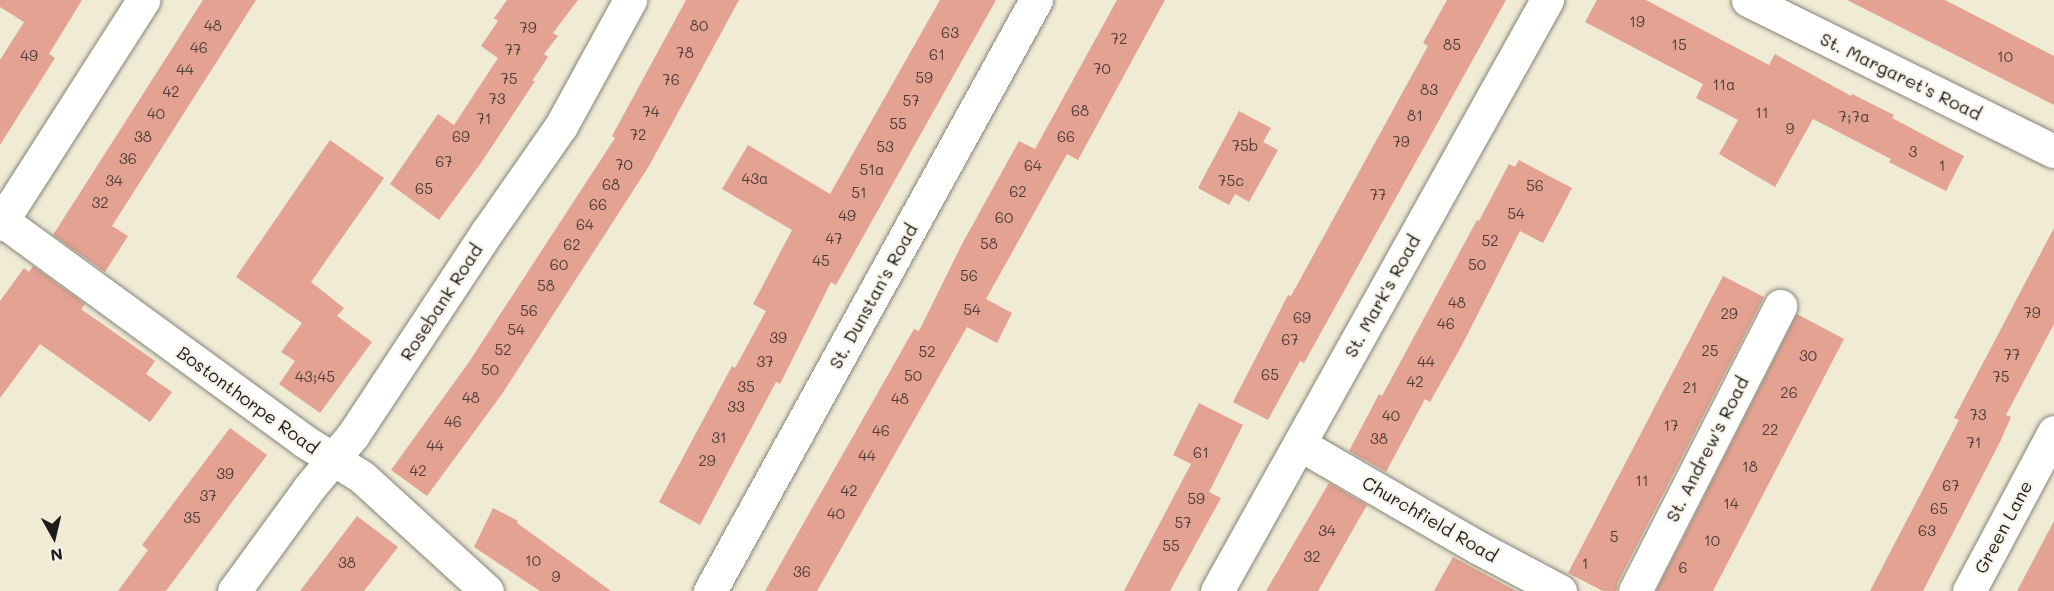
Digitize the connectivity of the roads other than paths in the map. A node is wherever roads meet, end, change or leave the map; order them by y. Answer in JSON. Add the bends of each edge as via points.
{"nodes":[{"id":1,"x":143,"y":0,"type":"edge"},
{"id":2,"x":630,"y":0,"type":"edge"},
{"id":3,"x":1036,"y":0,"type":"edge"},
{"id":4,"x":1547,"y":0,"type":"edge"},
{"id":5,"x":1748,"y":0,"type":"edge"},
{"id":6,"x":2054,"y":151,"type":"edge"},
{"id":7,"x":1,"y":221,"type":"edge"},
{"id":8,"x":1780,"y":306,"type":"dead end"},
{"id":9,"x":2054,"y":432,"type":"edge"},
{"id":10,"x":1300,"y":445,"type":"junction"},
{"id":11,"x":332,"y":461,"type":"junction"},
{"id":12,"x":234,"y":591,"type":"edge"},
{"id":13,"x":487,"y":591,"type":"edge"},
{"id":14,"x":710,"y":591,"type":"edge"},
{"id":15,"x":1217,"y":591,"type":"edge"},
{"id":16,"x":1560,"y":591,"type":"edge"},
{"id":17,"x":1635,"y":591,"type":"edge"},
{"id":18,"x":1969,"y":591,"type":"edge"}],
"edges":[{"from":1,"to":7,"type":"street"},
{"from":2,"to":11,"type":"street","name":"Rosebank Road","via":[[561,126],[354,435]]},
{"from":3,"to":14,"type":"street","name":"St. Dunstan's Road"},
{"from":4,"to":10,"type":"street","name":"St. Mark's Road"},
{"from":5,"to":6,"type":"street","name":"St. Margaret's Road"},
{"from":7,"to":11,"type":"street","name":"Bostonthorpe Road"},
{"from":8,"to":17,"type":"street","name":"St. Andrew's Road"},
{"from":9,"to":18,"type":"street","name":"Green Lane"},
{"from":10,"to":15,"type":"street","name":"St. Mark's Road"},
{"from":10,"to":16,"type":"street","name":"Churchfield Road"},
{"from":11,"to":12,"type":"street","name":"Rosebank Road"},
{"from":11,"to":13,"type":"street","name":"Bostonthorpe Road","via":[[362,477]]}]}
